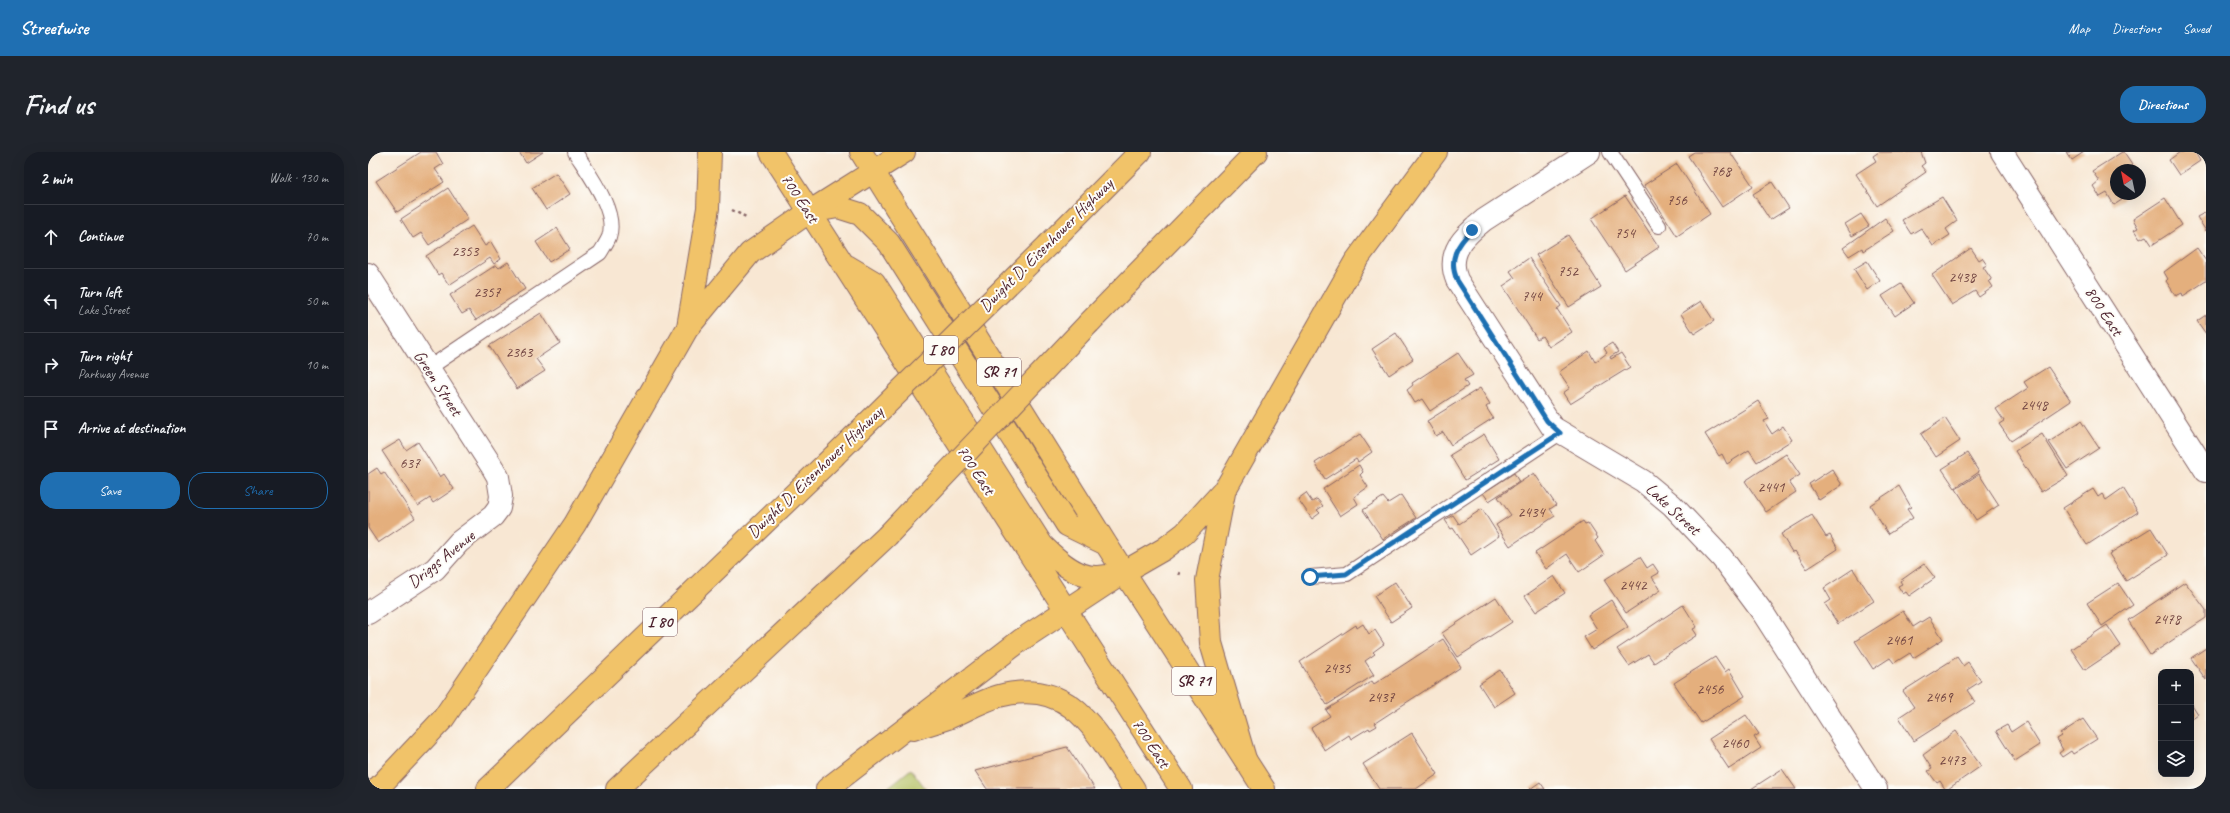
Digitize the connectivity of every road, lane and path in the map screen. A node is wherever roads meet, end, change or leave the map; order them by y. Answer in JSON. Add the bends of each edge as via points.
{"nodes":[{"id":1,"x":575,"y":152,"type":"edge"},
{"id":2,"x":710,"y":152,"type":"edge"},
{"id":3,"x":770,"y":152,"type":"edge"},
{"id":4,"x":861,"y":152,"type":"edge"},
{"id":5,"x":904,"y":152,"type":"edge"},
{"id":6,"x":1140,"y":152,"type":"edge"},
{"id":7,"x":1256,"y":152,"type":"edge"},
{"id":8,"x":1436,"y":152,"type":"edge"},
{"id":9,"x":1589,"y":152,"type":"edge"},
{"id":10,"x":1610,"y":152,"type":"edge"},
{"id":11,"x":2002,"y":152,"type":"edge"},
{"id":12,"x":873,"y":171,"type":"junction"},
{"id":13,"x":732,"y":210,"type":"dead end"},
{"id":14,"x":809,"y":212,"type":"junction"},
{"id":15,"x":746,"y":217,"type":"dead end"},
{"id":16,"x":1659,"y":226,"type":"dead end"},
{"id":17,"x":842,"y":263,"type":"junction"},
{"id":18,"x":368,"y":274,"type":"edge"},
{"id":19,"x":687,"y":329,"type":"junction"},
{"id":20,"x":429,"y":368,"type":"junction"},
{"id":21,"x":1560,"y":433,"type":"junction"},
{"id":22,"x":2206,"y":471,"type":"edge"},
{"id":23,"x":1226,"y":488,"type":"junction"},
{"id":24,"x":501,"y":496,"type":"joint"},
{"id":25,"x":1106,"y":544,"type":"junction"},
{"id":26,"x":1124,"y":572,"type":"junction"},
{"id":27,"x":1310,"y":577,"type":"dead end"},
{"id":28,"x":1065,"y":610,"type":"junction"},
{"id":29,"x":368,"y":612,"type":"edge"},
{"id":30,"x":895,"y":735,"type":"junction"},
{"id":31,"x":1245,"y":759,"type":"junction"},
{"id":32,"x":377,"y":789,"type":"edge"},
{"id":33,"x":488,"y":789,"type":"edge"},
{"id":34,"x":617,"y":789,"type":"edge"},
{"id":35,"x":827,"y":789,"type":"edge"},
{"id":36,"x":1134,"y":789,"type":"edge"},
{"id":37,"x":1181,"y":789,"type":"edge"},
{"id":38,"x":1264,"y":789,"type":"edge"},
{"id":39,"x":1876,"y":789,"type":"edge"}],
"edges":[{"from":1,"to":20,"type":"lane","via":[[600,193],[610,216],[610,236],[600,253]]},
{"from":2,"to":19,"type":"main road","via":[[708,208]]},
{"from":3,"to":14,"type":"main road","name":"700 East"},
{"from":4,"to":12,"type":"main road","number":"SR 71"},
{"from":5,"to":12,"type":"main road"},
{"from":6,"to":33,"type":"main road","name":"Dwight D. Eisenhower Highway","number":"I 80","bridge":true,"via":[[834,456]]},
{"from":7,"to":34,"type":"main road","bridge":true,"via":[[887,536]]},
{"from":8,"to":23,"type":"main road","via":[[1355,262]]},
{"from":9,"to":21,"type":"street","name":"Lake Street","via":[[1484,220],[1462,239],[1453,256],[1453,272],[1457,280],[1547,421]]},
{"from":10,"to":16,"type":"lane"},
{"from":11,"to":22,"type":"street","name":"800 East"},
{"from":12,"to":14,"type":"main road"},
{"from":12,"to":25,"type":"main road","number":"SR 71"},
{"from":13,"to":15,"type":"path"},
{"from":14,"to":17,"type":"main road","name":"700 East"},
{"from":14,"to":19,"type":"main road","via":[[750,253]]},
{"from":14,"to":25,"type":"main road","via":[[838,207],[860,214],[889,243],[1067,525]]},
{"from":17,"to":26,"type":"main road","via":[[874,282],[1042,545],[1056,559],[1078,573],[1095,577]]},
{"from":17,"to":28,"type":"main road","name":"700 East"},
{"from":18,"to":20,"type":"street","name":"Green Street"},
{"from":19,"to":32,"type":"main road","via":[[575,524],[443,718]]},
{"from":20,"to":24,"type":"street","name":"Green Street","via":[[498,477]]},
{"from":21,"to":27,"type":"lane","via":[[1346,574]]},
{"from":21,"to":39,"type":"street","name":"Lake Street","via":[[1598,452],[1643,481],[1672,505],[1722,558],[1763,613]]},
{"from":23,"to":26,"type":"main road","via":[[1186,533]]},
{"from":23,"to":31,"type":"main road","via":[[1207,580],[1211,642]]},
{"from":24,"to":29,"type":"street","name":"Driggs Avenue","via":[[499,508],[493,516],[459,542],[435,569]]},
{"from":25,"to":26,"type":"main road","number":"SR 71"},
{"from":26,"to":28,"type":"main road"},
{"from":26,"to":31,"type":"main road","number":"SR 71"},
{"from":28,"to":30,"type":"main road"},
{"from":28,"to":37,"type":"main road","name":"700 East"},
{"from":30,"to":35,"type":"main road"},
{"from":30,"to":36,"type":"main road","via":[[948,718],[999,696],[1031,692],[1054,695],[1074,707],[1096,732]]},
{"from":31,"to":38,"type":"main road","number":"SR 71"}]}
